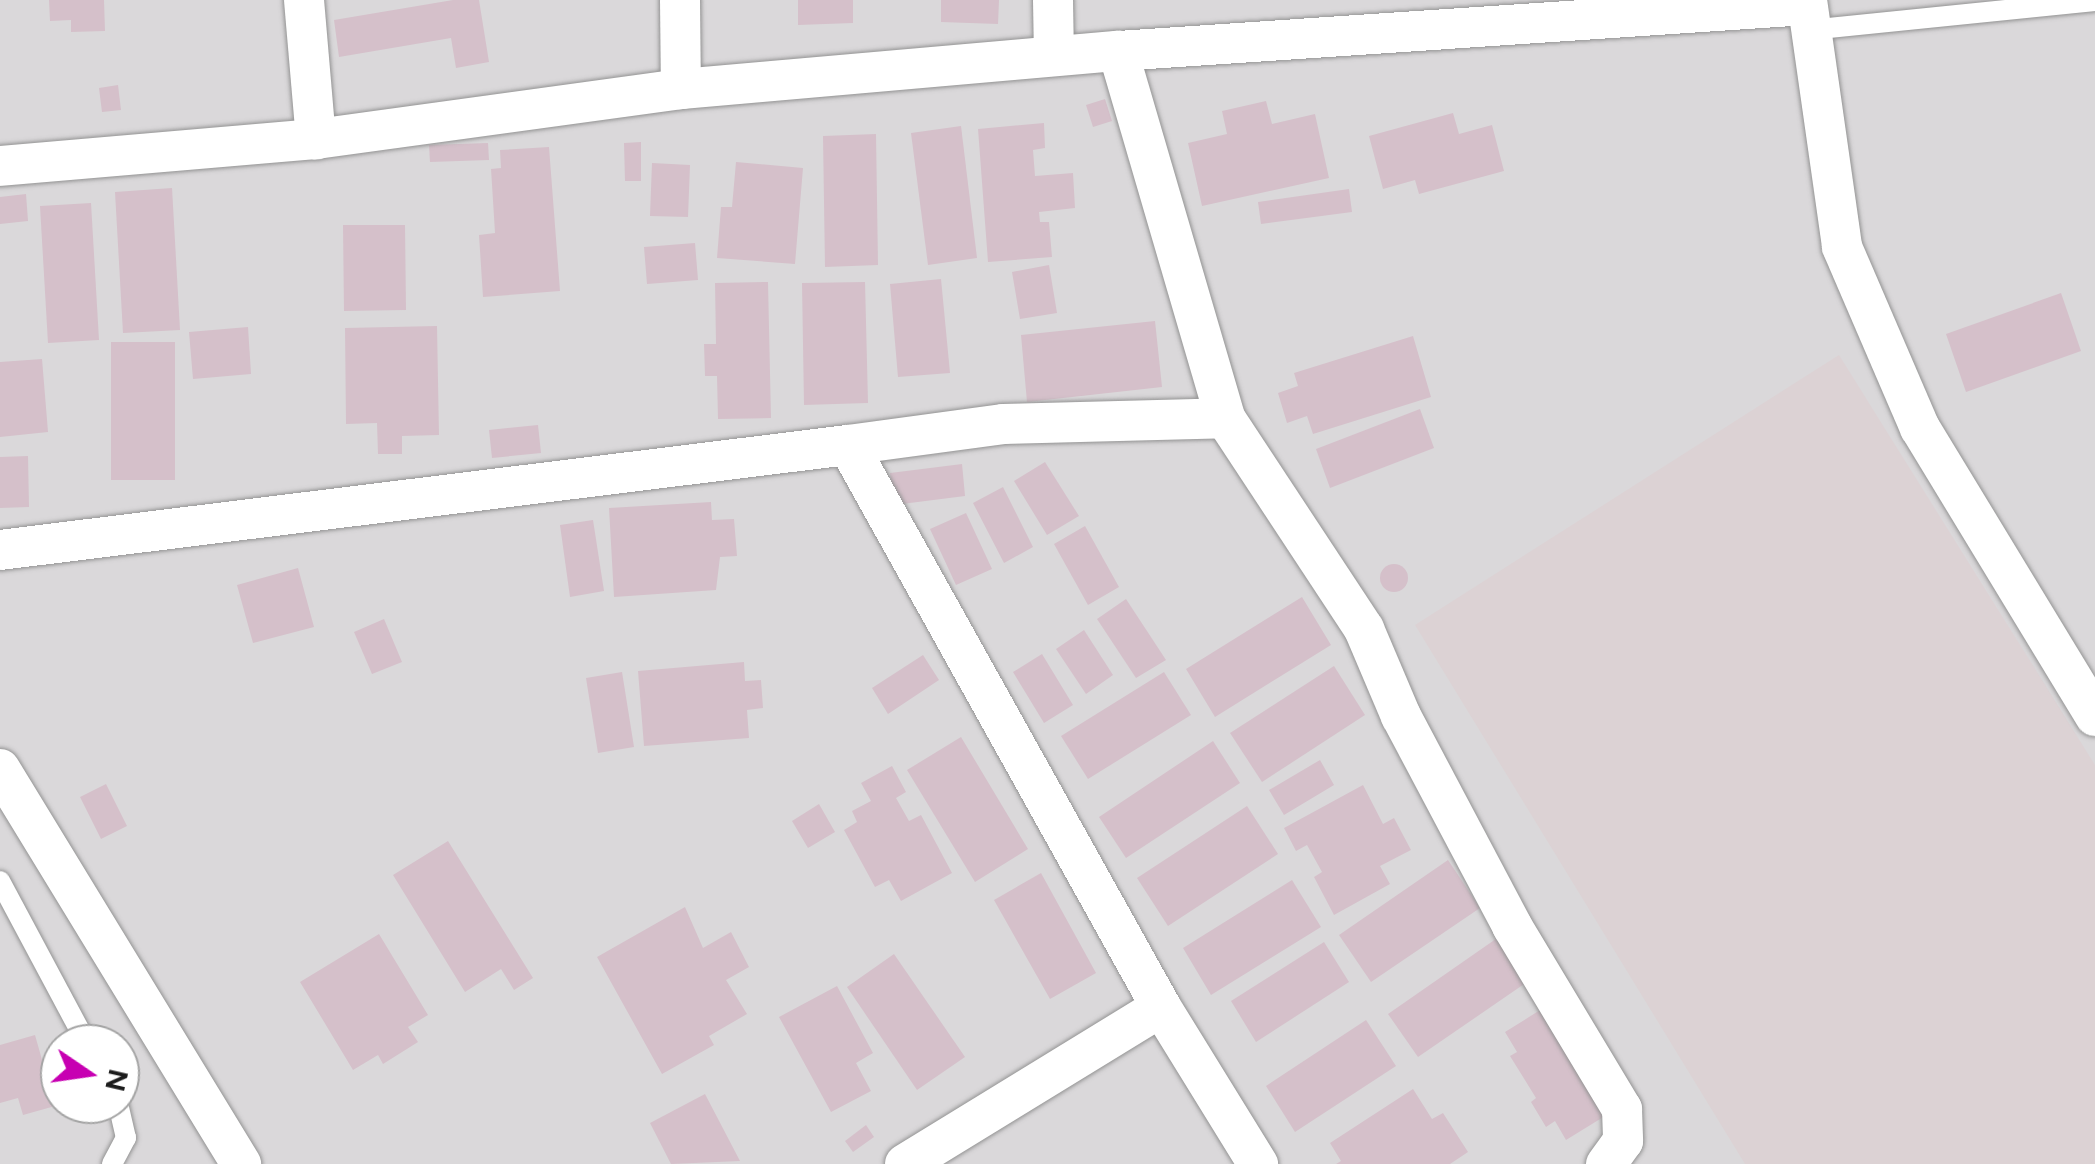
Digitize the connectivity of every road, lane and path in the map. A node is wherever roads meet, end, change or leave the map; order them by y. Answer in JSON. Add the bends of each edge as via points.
{"nodes":[{"id":1,"x":304,"y":0,"type":"edge"},
{"id":2,"x":680,"y":0,"type":"edge"},
{"id":3,"x":1053,"y":0,"type":"edge"},
{"id":4,"x":2095,"y":1,"type":"edge"},
{"id":5,"x":1808,"y":12,"type":"edge"},
{"id":6,"x":1439,"y":14,"type":"edge"},
{"id":7,"x":1118,"y":51,"type":"junction"},
{"id":8,"x":1054,"y":56,"type":"junction"},
{"id":9,"x":680,"y":88,"type":"junction"},
{"id":10,"x":316,"y":139,"type":"junction"},
{"id":11,"x":0,"y":166,"type":"edge"},
{"id":12,"x":1225,"y":418,"type":"junction"},
{"id":13,"x":848,"y":445,"type":"junction"},
{"id":14,"x":0,"y":550,"type":"edge"},
{"id":15,"x":2095,"y":716,"type":"edge"},
{"id":16,"x":0,"y":769,"type":"edge"},
{"id":17,"x":0,"y":881,"type":"edge"},
{"id":18,"x":1162,"y":1007,"type":"junction"},
{"id":19,"x":76,"y":1024,"type":"edge"},
{"id":20,"x":123,"y":1124,"type":"edge"},
{"id":21,"x":112,"y":1164,"type":"edge"},
{"id":22,"x":241,"y":1164,"type":"edge"},
{"id":23,"x":905,"y":1164,"type":"edge"},
{"id":24,"x":1258,"y":1164,"type":"edge"},
{"id":25,"x":1606,"y":1164,"type":"edge"}],
"edges":[{"from":1,"to":10,"type":"street"},
{"from":2,"to":9,"type":"street"},
{"from":3,"to":8,"type":"street"},
{"from":4,"to":5,"type":"lane"},
{"from":5,"to":6,"type":"street"},
{"from":5,"to":15,"type":"street","via":[[1842,246],[1920,428]]},
{"from":6,"to":7,"type":"street"},
{"from":7,"to":8,"type":"street"},
{"from":7,"to":12,"type":"street"},
{"from":8,"to":9,"type":"street"},
{"from":9,"to":10,"type":"street"},
{"from":10,"to":11,"type":"street"},
{"from":12,"to":13,"type":"street","via":[[1003,424]]},
{"from":12,"to":25,"type":"street","via":[[1364,629],[1401,716],[1512,926],[1622,1109],[1623,1141]]},
{"from":13,"to":14,"type":"street"},
{"from":13,"to":18,"type":"street"},
{"from":16,"to":22,"type":"street"},
{"from":17,"to":19,"type":"lane"},
{"from":18,"to":23,"type":"street"},
{"from":18,"to":24,"type":"street"},
{"from":20,"to":21,"type":"lane","via":[[126,1138]]}]}
